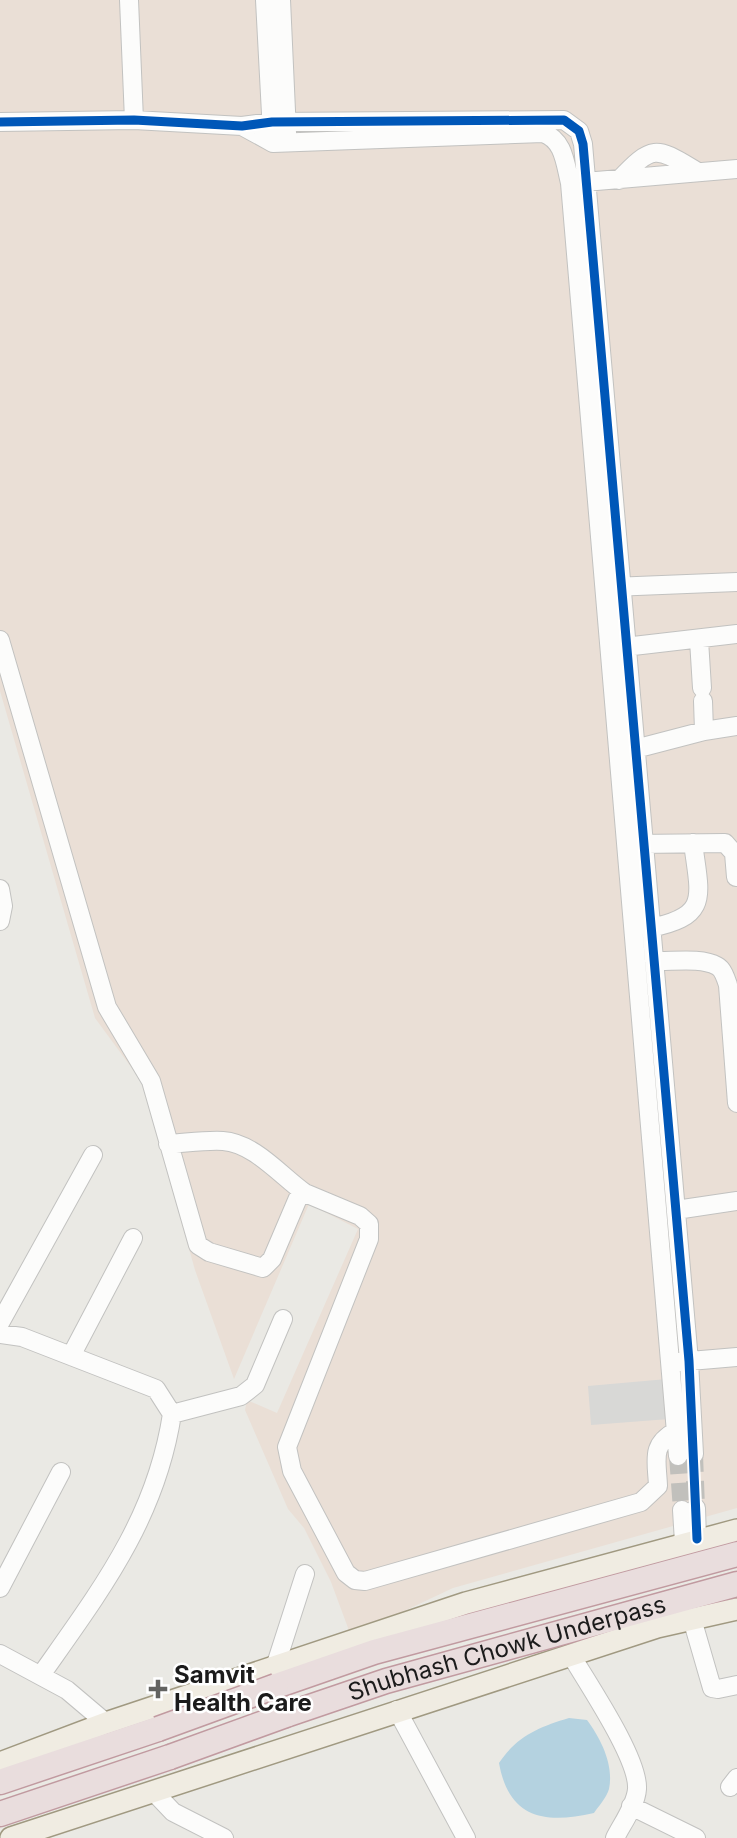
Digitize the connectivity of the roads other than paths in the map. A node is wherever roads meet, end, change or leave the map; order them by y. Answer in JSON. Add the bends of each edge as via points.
{"nodes":[{"id":1,"x":129,"y":0,"type":"edge"},
{"id":2,"x":265,"y":0,"type":"edge"},
{"id":3,"x":281,"y":0,"type":"edge"},
{"id":4,"x":134,"y":120,"type":"junction"},
{"id":5,"x":0,"y":121,"type":"edge"},
{"id":6,"x":279,"y":123,"type":"junction"},
{"id":7,"x":242,"y":127,"type":"junction"},
{"id":8,"x":280,"y":143,"type":"junction"},
{"id":9,"x":737,"y":169,"type":"edge"},
{"id":10,"x":578,"y":183,"type":"junction"},
{"id":11,"x":737,"y":582,"type":"edge"},
{"id":12,"x":614,"y":587,"type":"junction"},
{"id":13,"x":737,"y":634,"type":"edge"},
{"id":14,"x":0,"y":640,"type":"edge"},
{"id":15,"x":699,"y":640,"type":"junction"},
{"id":16,"x":618,"y":648,"type":"junction"},
{"id":17,"x":737,"y":726,"type":"edge"},
{"id":18,"x":704,"y":731,"type":"junction"},
{"id":19,"x":635,"y":749,"type":"junction"},
{"id":20,"x":693,"y":843,"type":"junction"},
{"id":21,"x":636,"y":844,"type":"junction"},
{"id":22,"x":736,"y":877,"type":"edge"},
{"id":23,"x":0,"y":890,"type":"edge"},
{"id":24,"x":0,"y":921,"type":"edge"},
{"id":25,"x":650,"y":928,"type":"junction"},
{"id":26,"x":653,"y":961,"type":"junction"},
{"id":27,"x":737,"y":1103,"type":"edge"},
{"id":28,"x":168,"y":1144,"type":"junction"},
{"id":29,"x":93,"y":1155,"type":"dead end"},
{"id":30,"x":305,"y":1193,"type":"junction"},
{"id":31,"x":737,"y":1201,"type":"edge"},
{"id":32,"x":677,"y":1210,"type":"junction"},
{"id":33,"x":133,"y":1238,"type":"dead end"},
{"id":34,"x":283,"y":1319,"type":"dead end"},
{"id":35,"x":0,"y":1323,"type":"edge"},
{"id":36,"x":0,"y":1334,"type":"edge"},
{"id":37,"x":71,"y":1356,"type":"junction"},
{"id":38,"x":737,"y":1357,"type":"edge"},
{"id":39,"x":680,"y":1362,"type":"junction"},
{"id":40,"x":172,"y":1414,"type":"junction"},
{"id":41,"x":676,"y":1431,"type":"junction"},
{"id":42,"x":61,"y":1472,"type":"dead end"},
{"id":43,"x":689,"y":1509,"type":"tunnel mouth"},
{"id":44,"x":737,"y":1530,"type":"edge"},
{"id":45,"x":691,"y":1541,"type":"junction"},
{"id":46,"x":737,"y":1554,"type":"edge"},
{"id":47,"x":305,"y":1574,"type":"dead end"},
{"id":48,"x":737,"y":1584,"type":"edge"},
{"id":49,"x":0,"y":1588,"type":"edge"},
{"id":50,"x":736,"y":1612,"type":"edge"},
{"id":51,"x":692,"y":1619,"type":"junction"},
{"id":52,"x":0,"y":1654,"type":"edge"},
{"id":53,"x":571,"y":1655,"type":"junction"},
{"id":54,"x":41,"y":1675,"type":"junction"},
{"id":55,"x":275,"y":1677,"type":"junction"},
{"id":56,"x":737,"y":1685,"type":"edge"},
{"id":57,"x":219,"y":1686,"type":"junction"},
{"id":58,"x":397,"y":1710,"type":"junction"},
{"id":59,"x":106,"y":1723,"type":"junction"},
{"id":60,"x":241,"y":1762,"type":"junction"},
{"id":61,"x":0,"y":1763,"type":"edge"},
{"id":62,"x":0,"y":1782,"type":"edge"},
{"id":63,"x":153,"y":1791,"type":"junction"},
{"id":64,"x":631,"y":1805,"type":"junction"},
{"id":65,"x":0,"y":1814,"type":"edge"},
{"id":66,"x":44,"y":1833,"type":"edge"},
{"id":67,"x":676,"y":1833,"type":"edge"},
{"id":68,"x":221,"y":1837,"type":"edge"},
{"id":69,"x":11,"y":1838,"type":"edge"},
{"id":70,"x":466,"y":1838,"type":"edge"},
{"id":71,"x":615,"y":1838,"type":"edge"},
{"id":72,"x":696,"y":1838,"type":"edge"}],
"edges":[{"from":1,"to":4,"type":"street"},
{"from":2,"to":6,"type":"street"},
{"from":3,"to":6,"type":"street"},
{"from":4,"to":5,"type":"street"},
{"from":4,"to":7,"type":"street"},
{"from":6,"to":7,"type":"street"},
{"from":6,"to":8,"type":"street"},
{"from":6,"to":10,"type":"street","via":[[564,120],[579,131],[583,144]]},
{"from":7,"to":8,"type":"street"},
{"from":8,"to":10,"type":"street","via":[[543,133],[554,136]]},
{"from":9,"to":10,"type":"street"},
{"from":10,"to":12,"type":"street"},
{"from":11,"to":12,"type":"street"},
{"from":12,"to":16,"type":"street"},
{"from":13,"to":15,"type":"street"},
{"from":14,"to":28,"type":"street","via":[[107,1007],[148,1073]]},
{"from":15,"to":16,"type":"street"},
{"from":15,"to":18,"type":"street"},
{"from":16,"to":19,"type":"street"},
{"from":16,"to":21,"type":"street"},
{"from":17,"to":18,"type":"street"},
{"from":18,"to":19,"type":"street"},
{"from":19,"to":21,"type":"street"},
{"from":20,"to":21,"type":"street"},
{"from":20,"to":22,"type":"street","via":[[713,841],[730,846]]},
{"from":20,"to":25,"type":"street","via":[[694,911],[685,919]]},
{"from":21,"to":25,"type":"street"},
{"from":21,"to":39,"type":"street"},
{"from":23,"to":24,"type":"street"},
{"from":25,"to":26,"type":"street"},
{"from":26,"to":27,"type":"street","via":[[703,963],[718,966],[724,975]]},
{"from":26,"to":32,"type":"street"},
{"from":28,"to":30,"type":"street","via":[[234,1143],[265,1159]]},
{"from":28,"to":30,"type":"street","via":[[193,1236],[209,1252],[263,1268],[272,1259],[298,1198]]},
{"from":29,"to":35,"type":"street"},
{"from":30,"to":41,"type":"street","via":[[369,1224],[370,1233],[287,1447],[292,1471],[339,1564],[355,1580],[365,1581],[640,1502],[658,1486],[657,1446]]},
{"from":31,"to":32,"type":"street"},
{"from":32,"to":39,"type":"street"},
{"from":33,"to":37,"type":"street"},
{"from":34,"to":40,"type":"street","via":[[256,1384],[241,1396]]},
{"from":36,"to":37,"type":"street","via":[[22,1337]]},
{"from":37,"to":40,"type":"street","via":[[156,1389]]},
{"from":38,"to":39,"type":"street"},
{"from":39,"to":41,"type":"street"},
{"from":39,"to":41,"type":"street","via":[[686,1455]]},
{"from":40,"to":54,"type":"street","via":[[160,1473],[126,1552]]},
{"from":42,"to":49,"type":"street"},
{"from":43,"to":45,"type":"street"},
{"from":44,"to":45,"type":"main road"},
{"from":45,"to":55,"type":"main road","via":[[466,1603]]},
{"from":46,"to":55,"type":"highway","name":"Shubhash Chowk Underpass"},
{"from":47,"to":55,"type":"street"},
{"from":48,"to":65,"type":"highway","name":"Shubhash Chowk Underpass","bridge":true,"via":[[386,1681]]},
{"from":50,"to":51,"type":"main road"},
{"from":51,"to":53,"type":"main road"},
{"from":51,"to":56,"type":"street","via":[[712,1688]]},
{"from":52,"to":54,"type":"street"},
{"from":53,"to":58,"type":"main road"},
{"from":53,"to":64,"type":"street","via":[[633,1767],[638,1792]]},
{"from":54,"to":59,"type":"street","via":[[85,1703]]},
{"from":55,"to":57,"type":"main road"},
{"from":55,"to":62,"type":"highway","name":"Shubhash Chowk Underpass","bridge":true,"via":[[159,1729]]},
{"from":57,"to":59,"type":"main road"},
{"from":57,"to":60,"type":"main road"},
{"from":58,"to":60,"type":"main road"},
{"from":58,"to":70,"type":"street"},
{"from":59,"to":61,"type":"main road"},
{"from":60,"to":63,"type":"main road"},
{"from":63,"to":66,"type":"main road"},
{"from":63,"to":68,"type":"street","via":[[173,1812]]},
{"from":64,"to":67,"type":"street"},
{"from":64,"to":71,"type":"street"},
{"from":66,"to":69,"type":"main road"},
{"from":67,"to":72,"type":"street"}]}
